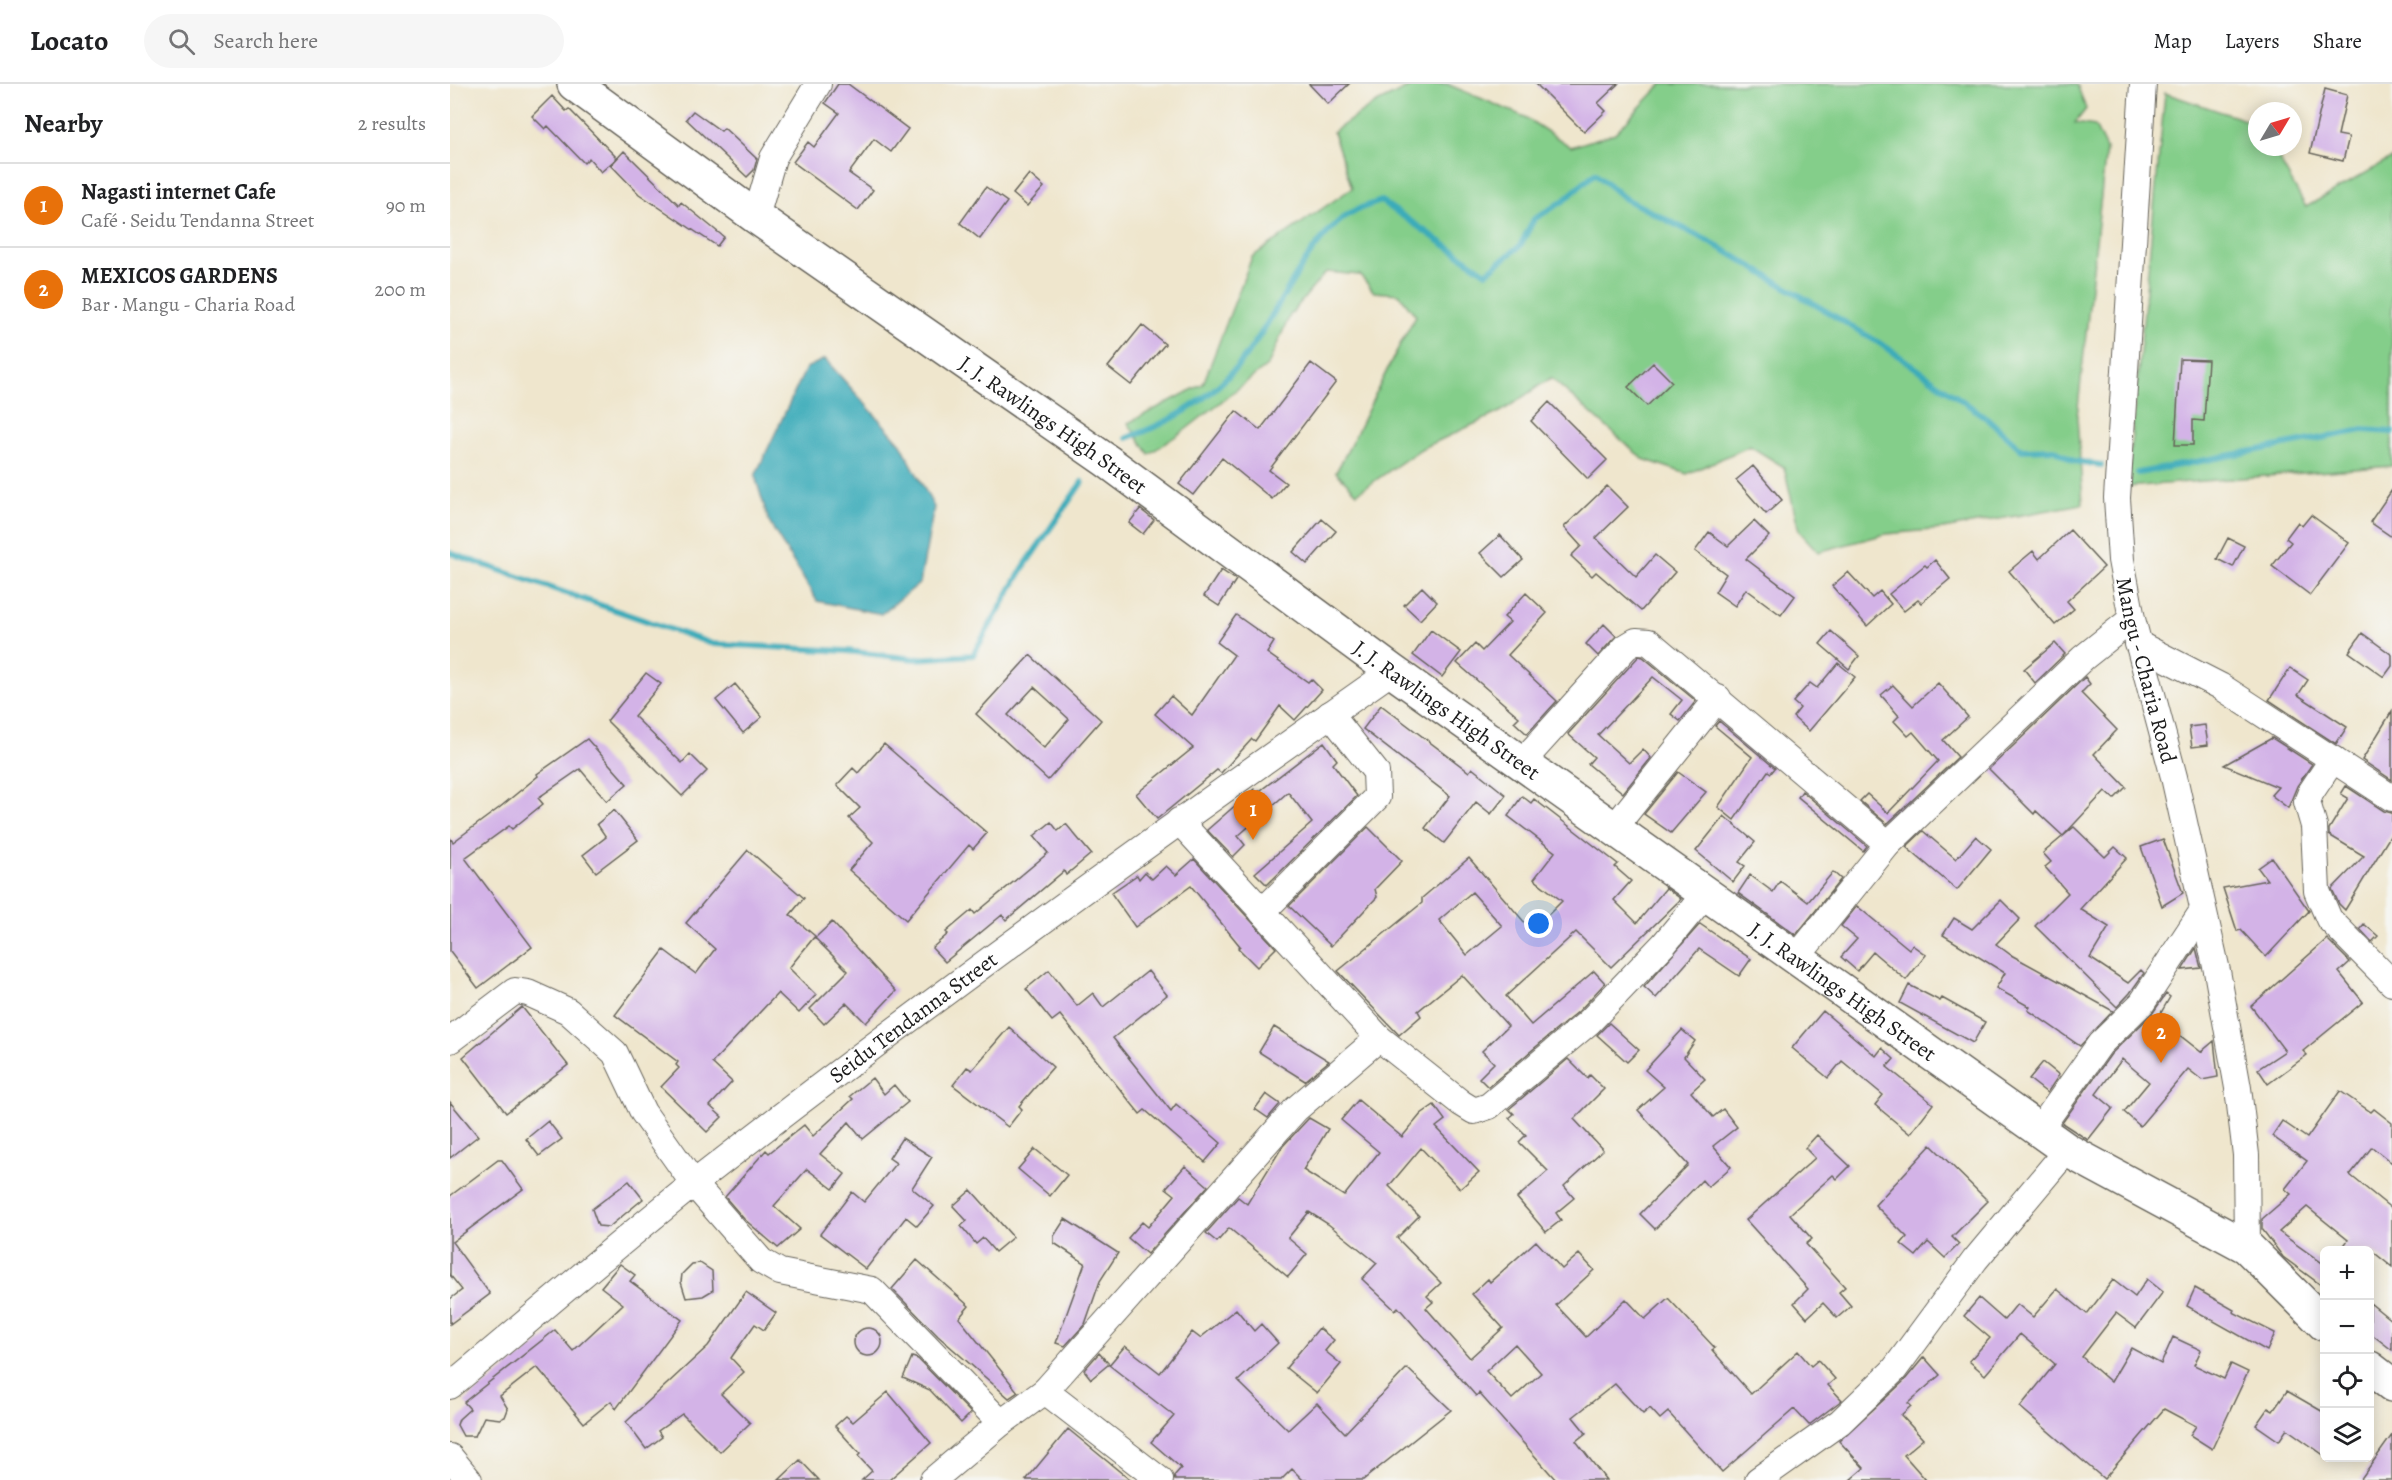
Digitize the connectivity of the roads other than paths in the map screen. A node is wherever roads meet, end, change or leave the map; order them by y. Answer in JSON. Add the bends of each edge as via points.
{"nodes":[{"id":1,"x":574,"y":84,"type":"edge"},
{"id":2,"x":818,"y":84,"type":"edge"},
{"id":3,"x":2143,"y":84,"type":"edge"},
{"id":4,"x":756,"y":217,"type":"junction"},
{"id":5,"x":2135,"y":632,"type":"junction"},
{"id":6,"x":1392,"y":671,"type":"junction"},
{"id":7,"x":1718,"y":698,"type":"junction"},
{"id":8,"x":1330,"y":714,"type":"junction"},
{"id":9,"x":2333,"y":759,"type":"junction"},
{"id":10,"x":1522,"y":762,"type":"junction"},
{"id":11,"x":2392,"y":798,"type":"edge"},
{"id":12,"x":1179,"y":821,"type":"junction"},
{"id":13,"x":1614,"y":828,"type":"junction"},
{"id":14,"x":1888,"y":844,"type":"junction"},
{"id":15,"x":1706,"y":893,"type":"junction"},
{"id":16,"x":1262,"y":912,"type":"junction"},
{"id":17,"x":2202,"y":912,"type":"junction"},
{"id":18,"x":1797,"y":957,"type":"junction"},
{"id":19,"x":2392,"y":983,"type":"edge"},
{"id":20,"x":1379,"y":1038,"type":"junction"},
{"id":21,"x":450,"y":1040,"type":"edge"},
{"id":22,"x":2039,"y":1130,"type":"junction"},
{"id":23,"x":2067,"y":1150,"type":"junction"},
{"id":24,"x":694,"y":1184,"type":"junction"},
{"id":25,"x":2247,"y":1247,"type":"junction"},
{"id":26,"x":2320,"y":1319,"type":"edge"},
{"id":27,"x":450,"y":1386,"type":"edge"},
{"id":28,"x":1045,"y":1391,"type":"junction"},
{"id":29,"x":1001,"y":1423,"type":"junction"},
{"id":30,"x":450,"y":1457,"type":"edge"},
{"id":31,"x":469,"y":1480,"type":"edge"},
{"id":32,"x":933,"y":1480,"type":"edge"},
{"id":33,"x":1160,"y":1480,"type":"edge"},
{"id":34,"x":1758,"y":1480,"type":"edge"}],
"edges":[{"from":1,"to":4,"type":"main road","name":"J. J. Rawlings High Street"},
{"from":2,"to":4,"type":"street","via":[[773,158]]},
{"from":3,"to":5,"type":"street","name":"Mangu - Charia Road","via":[[2117,498],[2121,560]]},
{"from":4,"to":6,"type":"main road","name":"J. J. Rawlings High Street","via":[[1119,469]]},
{"from":5,"to":9,"type":"street"},
{"from":5,"to":14,"type":"street","via":[[2083,658]]},
{"from":5,"to":17,"type":"street","name":"Mangu - Charia Road","via":[[2174,777]]},
{"from":6,"to":8,"type":"street","name":"Seidu Tendanna Street"},
{"from":6,"to":10,"type":"main road","name":"J. J. Rawlings High Street"},
{"from":7,"to":10,"type":"street","via":[[1659,649],[1636,641],[1626,647]]},
{"from":7,"to":13,"type":"street"},
{"from":7,"to":14,"type":"street"},
{"from":8,"to":12,"type":"street","name":"Seidu Tendanna Street"},
{"from":8,"to":16,"type":"street","via":[[1376,772],[1377,797]]},
{"from":9,"to":11,"type":"street"},
{"from":9,"to":19,"type":"street","via":[[2307,802],[2314,826],[2317,891],[2329,919]]},
{"from":10,"to":13,"type":"main road","name":"J. J. Rawlings High Street"},
{"from":12,"to":16,"type":"street"},
{"from":12,"to":24,"type":"street","name":"Seidu Tendanna Street","via":[[858,1057]]},
{"from":13,"to":15,"type":"main road","name":"J. J. Rawlings High Street"},
{"from":14,"to":18,"type":"street"},
{"from":15,"to":18,"type":"main road","name":"J. J. Rawlings High Street"},
{"from":15,"to":20,"type":"street","via":[[1664,944],[1589,1022],[1489,1106],[1474,1111],[1461,1103]]},
{"from":16,"to":20,"type":"street"},
{"from":17,"to":22,"type":"street","via":[[2142,1003],[2100,1044]]},
{"from":17,"to":25,"type":"street","name":"Mangu - Charia Road","via":[[2238,1088],[2246,1155]]},
{"from":18,"to":22,"type":"main road","name":"J. J. Rawlings High Street"},
{"from":20,"to":28,"type":"street","via":[[1296,1109]]},
{"from":21,"to":24,"type":"street","via":[[515,991],[568,1011],[615,1053],[643,1112]]},
{"from":22,"to":23,"type":"main road","name":"J. J. Rawlings High Street"},
{"from":23,"to":25,"type":"main road","name":"J. J. Rawlings High Street"},
{"from":23,"to":34,"type":"street","via":[[1975,1260],[1894,1370],[1840,1422]]},
{"from":24,"to":27,"type":"street","name":"Seidu Tendanna Street"},
{"from":24,"to":29,"type":"street","via":[[761,1261],[780,1272],[872,1290]]},
{"from":25,"to":26,"type":"main road","name":"J. J. Rawlings High Street"},
{"from":28,"to":29,"type":"street"},
{"from":28,"to":33,"type":"street"},
{"from":29,"to":32,"type":"street"},
{"from":30,"to":31,"type":"street"}]}
